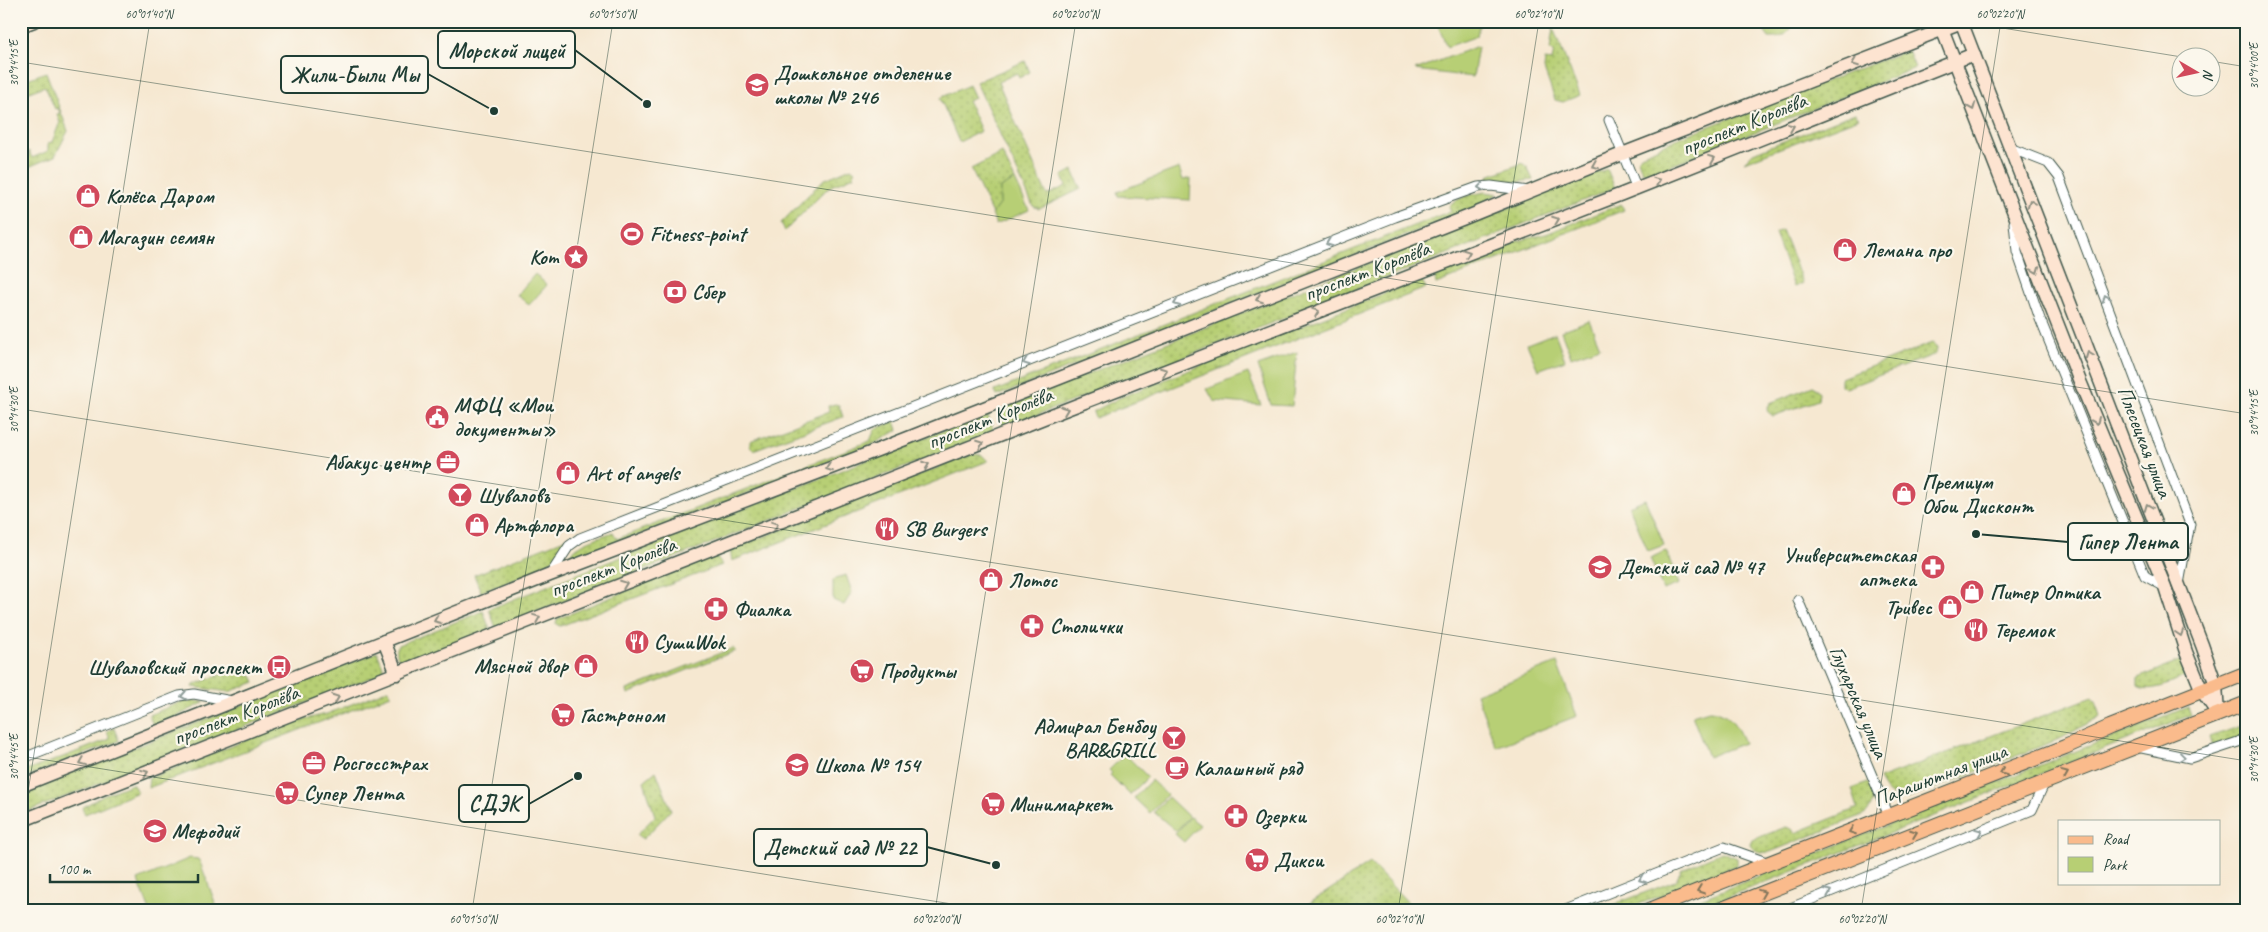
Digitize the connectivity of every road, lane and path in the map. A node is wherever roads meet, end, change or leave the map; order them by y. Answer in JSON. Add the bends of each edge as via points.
{"nodes":[{"id":1,"x":34,"y":21,"type":"edge"},
{"id":2,"x":1962,"y":22,"type":"edge"},
{"id":3,"x":21,"y":26,"type":"edge"},
{"id":4,"x":1941,"y":26,"type":"edge"},
{"id":5,"x":1974,"y":54,"type":"junction"},
{"id":6,"x":1954,"y":62,"type":"junction"},
{"id":7,"x":1609,"y":120,"type":"dead end"},
{"id":8,"x":2010,"y":148,"type":"junction"},
{"id":9,"x":1622,"y":154,"type":"junction"},
{"id":10,"x":1637,"y":189,"type":"junction"},
{"id":11,"x":1529,"y":191,"type":"junction"},
{"id":12,"x":550,"y":575,"type":"junction"},
{"id":13,"x":2179,"y":584,"type":"junction"},
{"id":14,"x":1798,"y":600,"type":"dead end"},
{"id":15,"x":384,"y":641,"type":"junction"},
{"id":16,"x":2247,"y":673,"type":"edge"},
{"id":17,"x":397,"y":674,"type":"junction"},
{"id":18,"x":2216,"y":685,"type":"junction"},
{"id":19,"x":2202,"y":691,"type":"junction"},
{"id":20,"x":232,"y":701,"type":"junction"},
{"id":21,"x":2247,"y":703,"type":"edge"},
{"id":22,"x":2218,"y":714,"type":"junction"},
{"id":23,"x":2247,"y":738,"type":"edge"},
{"id":24,"x":2134,"y":747,"type":"junction"},
{"id":25,"x":21,"y":759,"type":"edge"},
{"id":26,"x":2045,"y":782,"type":"junction"},
{"id":27,"x":21,"y":786,"type":"edge"},
{"id":28,"x":1889,"y":816,"type":"junction"},
{"id":29,"x":21,"y":821,"type":"edge"},
{"id":30,"x":1770,"y":863,"type":"junction"},
{"id":31,"x":1563,"y":911,"type":"edge"},
{"id":32,"x":1648,"y":911,"type":"edge"},
{"id":33,"x":1717,"y":911,"type":"edge"},
{"id":34,"x":1783,"y":911,"type":"edge"}],
"edges":[{"from":1,"to":3,"type":"street"},
{"from":2,"to":4,"type":"street","name":"проспект Королёва"},
{"from":2,"to":5,"type":"street","name":"Плесецкая улица"},
{"from":4,"to":6,"type":"street","name":"Плесецкая улица"},
{"from":4,"to":9,"type":"street","name":"проспект Королёва","one_way":true},
{"from":5,"to":6,"type":"street","name":"проспект Королёва"},
{"from":5,"to":8,"type":"street","name":"Плесецкая улица"},
{"from":10,"to":6,"type":"street","name":"проспект Королёва","one_way":true},
{"from":6,"to":19,"type":"street","name":"Плесецкая улица","one_way":true,"via":[[2079,379],[2166,587]]},
{"from":7,"to":9,"type":"street"},
{"from":13,"to":8,"type":"street","name":"Плесецкая улица","one_way":true},
{"from":13,"to":8,"type":"street","one_way":true,"via":[[2190,524],[2098,277],[2059,177],[2048,163]]},
{"from":9,"to":10,"type":"street"},
{"from":9,"to":11,"type":"street","name":"проспект Королёва","one_way":true},
{"from":17,"to":10,"type":"street","name":"проспект Королёва","one_way":true},
{"from":11,"to":12,"type":"street","name":"проспект Королёва","one_way":true,"via":[[875,451]]},
{"from":11,"to":12,"type":"street","one_way":true,"via":[[1478,187],[1386,221],[580,538],[569,546]]},
{"from":12,"to":15,"type":"street","name":"проспект Королёва","one_way":true},
{"from":13,"to":18,"type":"street","name":"Плесецкая улица"},
{"from":14,"to":28,"type":"street","name":"Глухарская улица"},
{"from":15,"to":17,"type":"street"},
{"from":15,"to":20,"type":"street","name":"проспект Королёва"},
{"from":16,"to":18,"type":"main road","name":"Парашютная улица"},
{"from":29,"to":17,"type":"street","name":"проспект Королёва","one_way":true},
{"from":18,"to":19,"type":"main road","name":"Парашютная улица"},
{"from":18,"to":22,"type":"street","name":"Плесецкая улица"},
{"from":19,"to":22,"type":"street","name":"Плесецкая улица"},
{"from":19,"to":28,"type":"main road","name":"Парашютная улица","one_way":true},
{"from":20,"to":25,"type":"street","one_way":true,"via":[[194,694],[179,696]]},
{"from":20,"to":27,"type":"street","name":"проспект Королёва","one_way":true},
{"from":21,"to":22,"type":"main road","name":"Парашютная улица"},
{"from":22,"to":24,"type":"main road","name":"Парашютная улица"},
{"from":24,"to":23,"type":"street","one_way":true,"via":[[2190,758]]},
{"from":26,"to":24,"type":"main road","name":"Парашютная улица","one_way":true},
{"from":33,"to":26,"type":"main road","name":"Парашютная улица","one_way":true},
{"from":34,"to":26,"type":"street","one_way":true,"via":[[2032,810]]},
{"from":28,"to":30,"type":"main road","name":"Парашютная улица","one_way":true},
{"from":30,"to":31,"type":"street","one_way":true,"via":[[1724,847]]},
{"from":30,"to":32,"type":"main road","name":"Парашютная улица","one_way":true}]}
